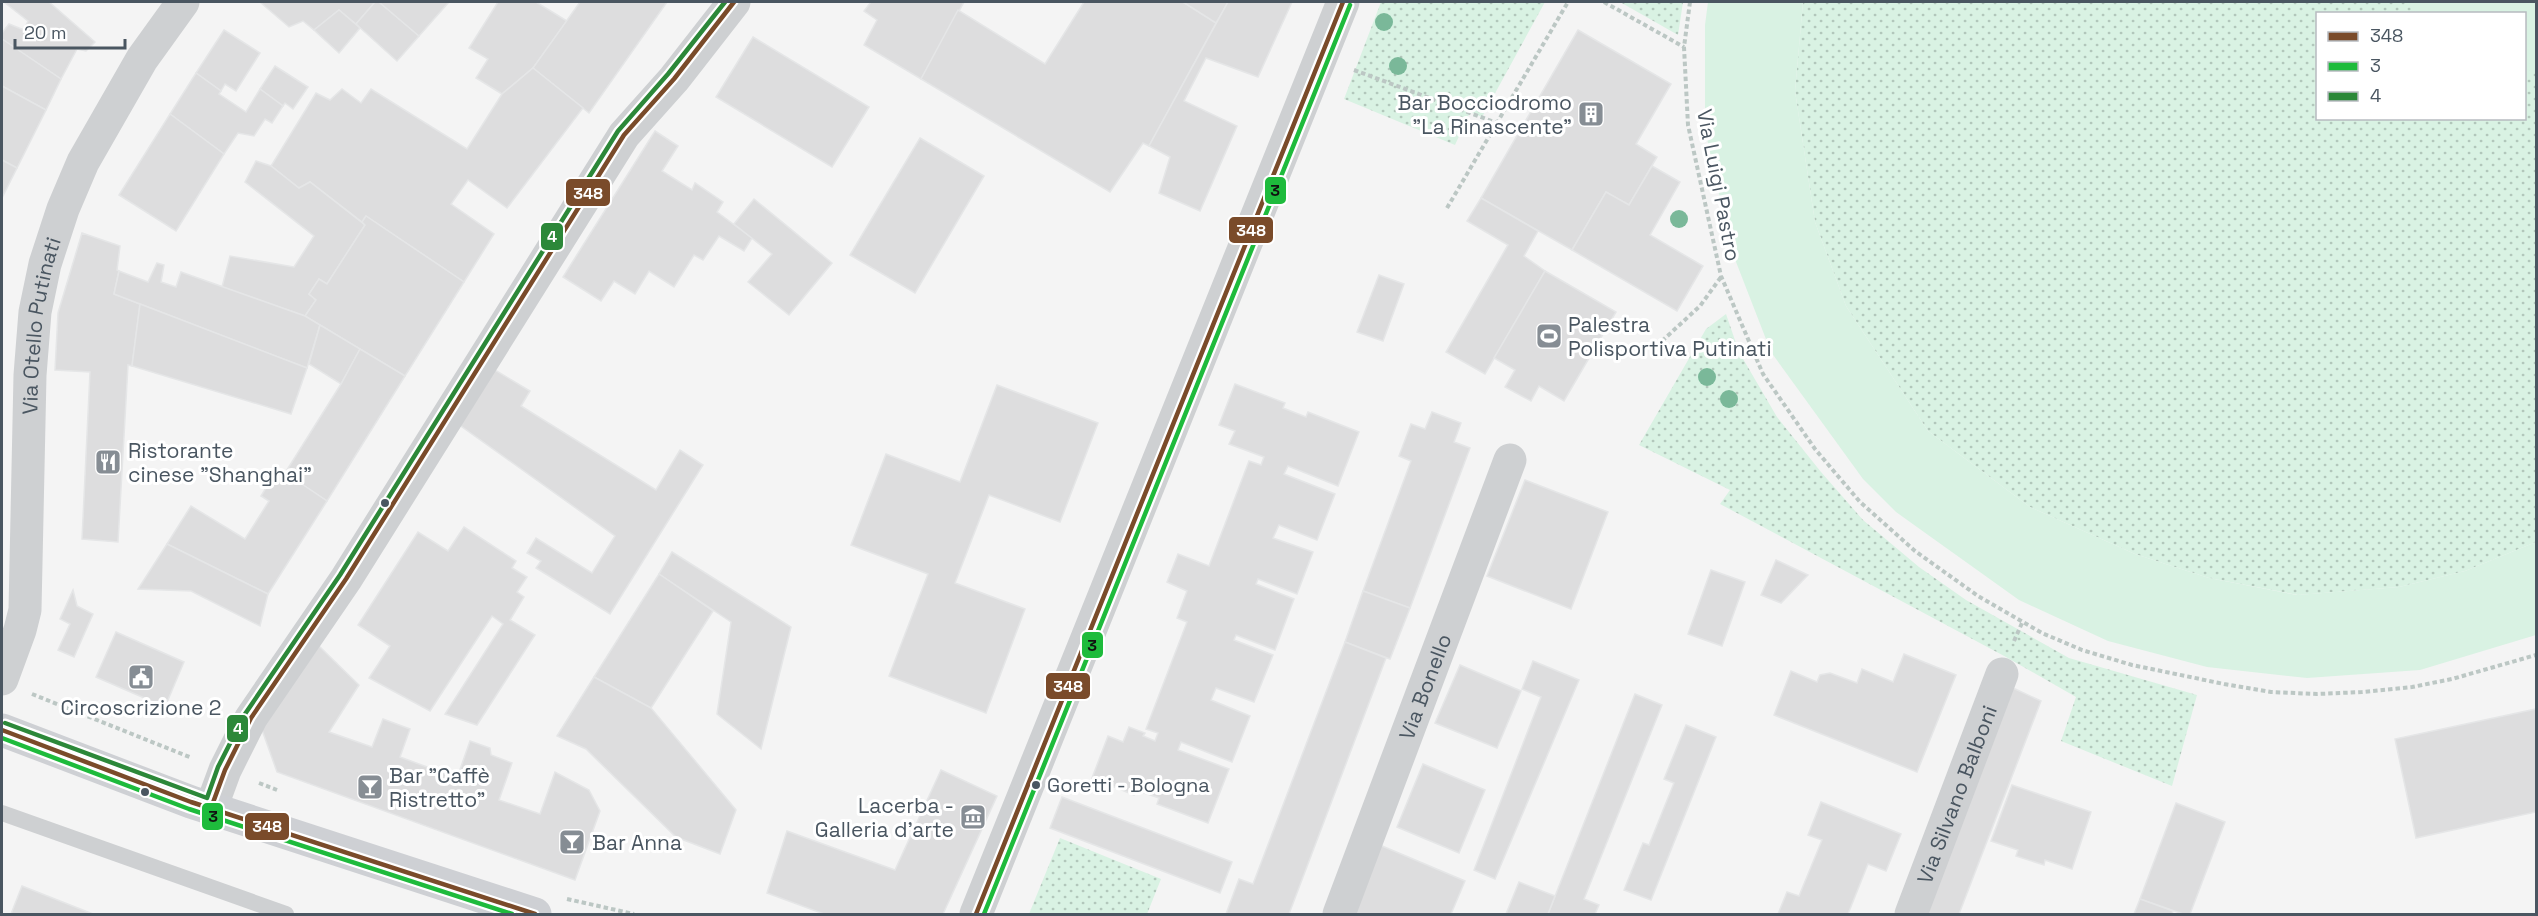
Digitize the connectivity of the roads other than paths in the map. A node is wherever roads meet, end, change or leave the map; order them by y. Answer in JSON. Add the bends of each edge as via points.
{"nodes":[{"id":1,"x":183,"y":2,"type":"edge"},
{"id":2,"x":734,"y":2,"type":"edge"},
{"id":3,"x":1343,"y":2,"type":"edge"},
{"id":4,"x":1510,"y":460,"type":"dead end"},
{"id":5,"x":2002,"y":674,"type":"dead end"},
{"id":6,"x":2,"y":679,"type":"edge"},
{"id":7,"x":2,"y":730,"type":"edge"},
{"id":8,"x":211,"y":808,"type":"junction"},
{"id":9,"x":2,"y":813,"type":"edge"},
{"id":10,"x":286,"y":915,"type":"edge"},
{"id":11,"x":534,"y":915,"type":"edge"},
{"id":12,"x":976,"y":915,"type":"edge"},
{"id":13,"x":1339,"y":915,"type":"edge"},
{"id":14,"x":1911,"y":915,"type":"edge"}],
"edges":[{"from":1,"to":6,"type":"street","name":"Via Otello Putinati","via":[[141,59],[83,162],[45,264],[35,312],[30,375],[25,610]]},
{"from":2,"to":8,"type":"street","via":[[674,80],[624,135],[346,579],[251,718]]},
{"from":3,"to":12,"type":"street"},
{"from":4,"to":13,"type":"street","name":"Via Bonello"},
{"from":5,"to":14,"type":"street","name":"Via Silvano Balboni"},
{"from":7,"to":8,"type":"street"},
{"from":8,"to":11,"type":"street"},
{"from":9,"to":10,"type":"lane"}]}
